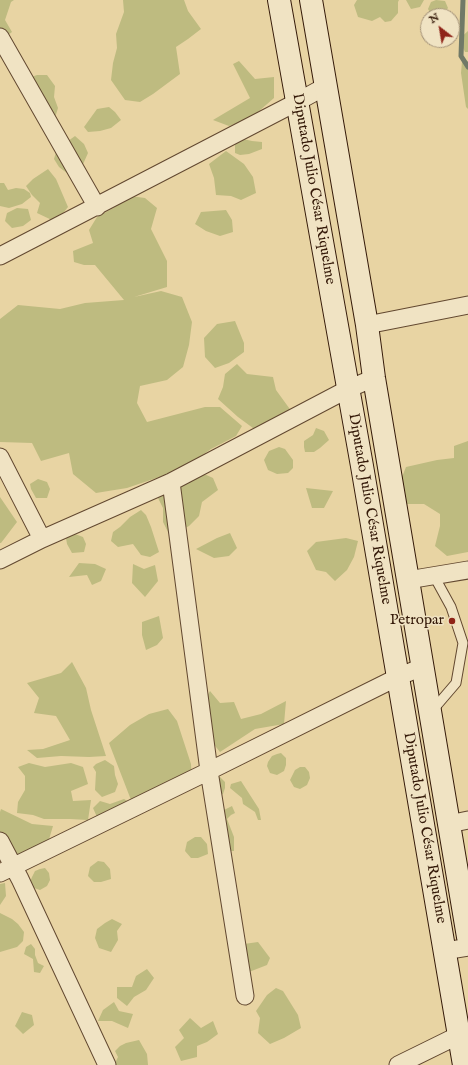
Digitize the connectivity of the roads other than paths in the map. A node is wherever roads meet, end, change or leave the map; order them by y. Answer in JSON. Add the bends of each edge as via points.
{"nodes":[{"id":1,"x":279,"y":0,"type":"edge"},
{"id":2,"x":311,"y":0,"type":"edge"},
{"id":3,"x":0,"y":37,"type":"edge"},
{"id":4,"x":326,"y":86,"type":"junction"},
{"id":5,"x":297,"y":102,"type":"junction"},
{"id":6,"x":97,"y":207,"type":"junction"},
{"id":7,"x":0,"y":256,"type":"edge"},
{"id":8,"x":468,"y":306,"type":"edge"},
{"id":9,"x":367,"y":325,"type":"junction"},
{"id":10,"x":374,"y":378,"type":"junction"},
{"id":11,"x":348,"y":389,"type":"junction"},
{"id":12,"x":0,"y":457,"type":"edge"},
{"id":13,"x":388,"y":463,"type":"junction"},
{"id":14,"x":362,"y":466,"type":"junction"},
{"id":15,"x":171,"y":482,"type":"junction"},
{"id":16,"x":42,"y":539,"type":"junction"},
{"id":17,"x":0,"y":560,"type":"edge"},
{"id":18,"x":468,"y":570,"type":"edge"},
{"id":19,"x":434,"y":576,"type":"junction"},
{"id":20,"x":408,"y":580,"type":"junction"},
{"id":21,"x":422,"y":667,"type":"junction"},
{"id":22,"x":398,"y":677,"type":"junction"},
{"id":23,"x":430,"y":714,"type":"junction"},
{"id":24,"x":209,"y":771,"type":"junction"},
{"id":25,"x":458,"y":822,"type":"edge"},
{"id":26,"x":0,"y":841,"type":"edge"},
{"id":27,"x":7,"y":869,"type":"edge"},
{"id":28,"x":468,"y":937,"type":"edge"},
{"id":29,"x":468,"y":947,"type":"edge"},
{"id":30,"x":445,"y":951,"type":"junction"},
{"id":31,"x":245,"y":996,"type":"dead end"},
{"id":32,"x":460,"y":1035,"type":"junction"},
{"id":33,"x":107,"y":1065,"type":"edge"},
{"id":34,"x":398,"y":1065,"type":"edge"},
{"id":35,"x":464,"y":1065,"type":"edge"}],
"edges":[{"from":1,"to":5,"type":"street","name":"Diputado Julio César Riquelme"},
{"from":2,"to":4,"type":"street","name":"Diputado Julio César Riquelme"},
{"from":3,"to":6,"type":"street"},
{"from":4,"to":5,"type":"street"},
{"from":4,"to":9,"type":"street","name":"Diputado Julio César Riquelme"},
{"from":5,"to":6,"type":"street"},
{"from":5,"to":11,"type":"street","name":"Diputado Julio César Riquelme"},
{"from":6,"to":7,"type":"street"},
{"from":8,"to":9,"type":"street"},
{"from":9,"to":10,"type":"street","name":"Diputado Julio César Riquelme"},
{"from":10,"to":11,"type":"street"},
{"from":10,"to":13,"type":"street","name":"Diputado Julio César Riquelme"},
{"from":11,"to":14,"type":"street","name":"Diputado Julio César Riquelme"},
{"from":11,"to":15,"type":"street"},
{"from":12,"to":16,"type":"street"},
{"from":13,"to":14,"type":"street"},
{"from":13,"to":20,"type":"street","name":"Diputado Julio César Riquelme"},
{"from":14,"to":22,"type":"street","name":"Diputado Julio César Riquelme"},
{"from":15,"to":16,"type":"street"},
{"from":15,"to":24,"type":"street"},
{"from":16,"to":17,"type":"street"},
{"from":18,"to":19,"type":"street"},
{"from":19,"to":20,"type":"street"},
{"from":19,"to":23,"type":"lane","via":[[451,607],[464,643],[456,683]]},
{"from":20,"to":21,"type":"street","name":"Diputado Julio César Riquelme"},
{"from":21,"to":22,"type":"street"},
{"from":21,"to":23,"type":"street","name":"Diputado Julio César Riquelme"},
{"from":22,"to":24,"type":"street"},
{"from":22,"to":30,"type":"street","name":"Diputado Julio César Riquelme"},
{"from":23,"to":25,"type":"street","name":"Diputado Julio César Riquelme"},
{"from":24,"to":27,"type":"street"},
{"from":24,"to":31,"type":"street"},
{"from":25,"to":28,"type":"street","name":"Diputado Julio César Riquelme"},
{"from":26,"to":27,"type":"street"},
{"from":27,"to":33,"type":"street","via":[[20,879]]},
{"from":29,"to":30,"type":"street"},
{"from":30,"to":32,"type":"street","name":"Diputado Julio César Riquelme"},
{"from":32,"to":34,"type":"street"},
{"from":32,"to":35,"type":"street","name":"Diputado Julio César Riquelme"}]}
